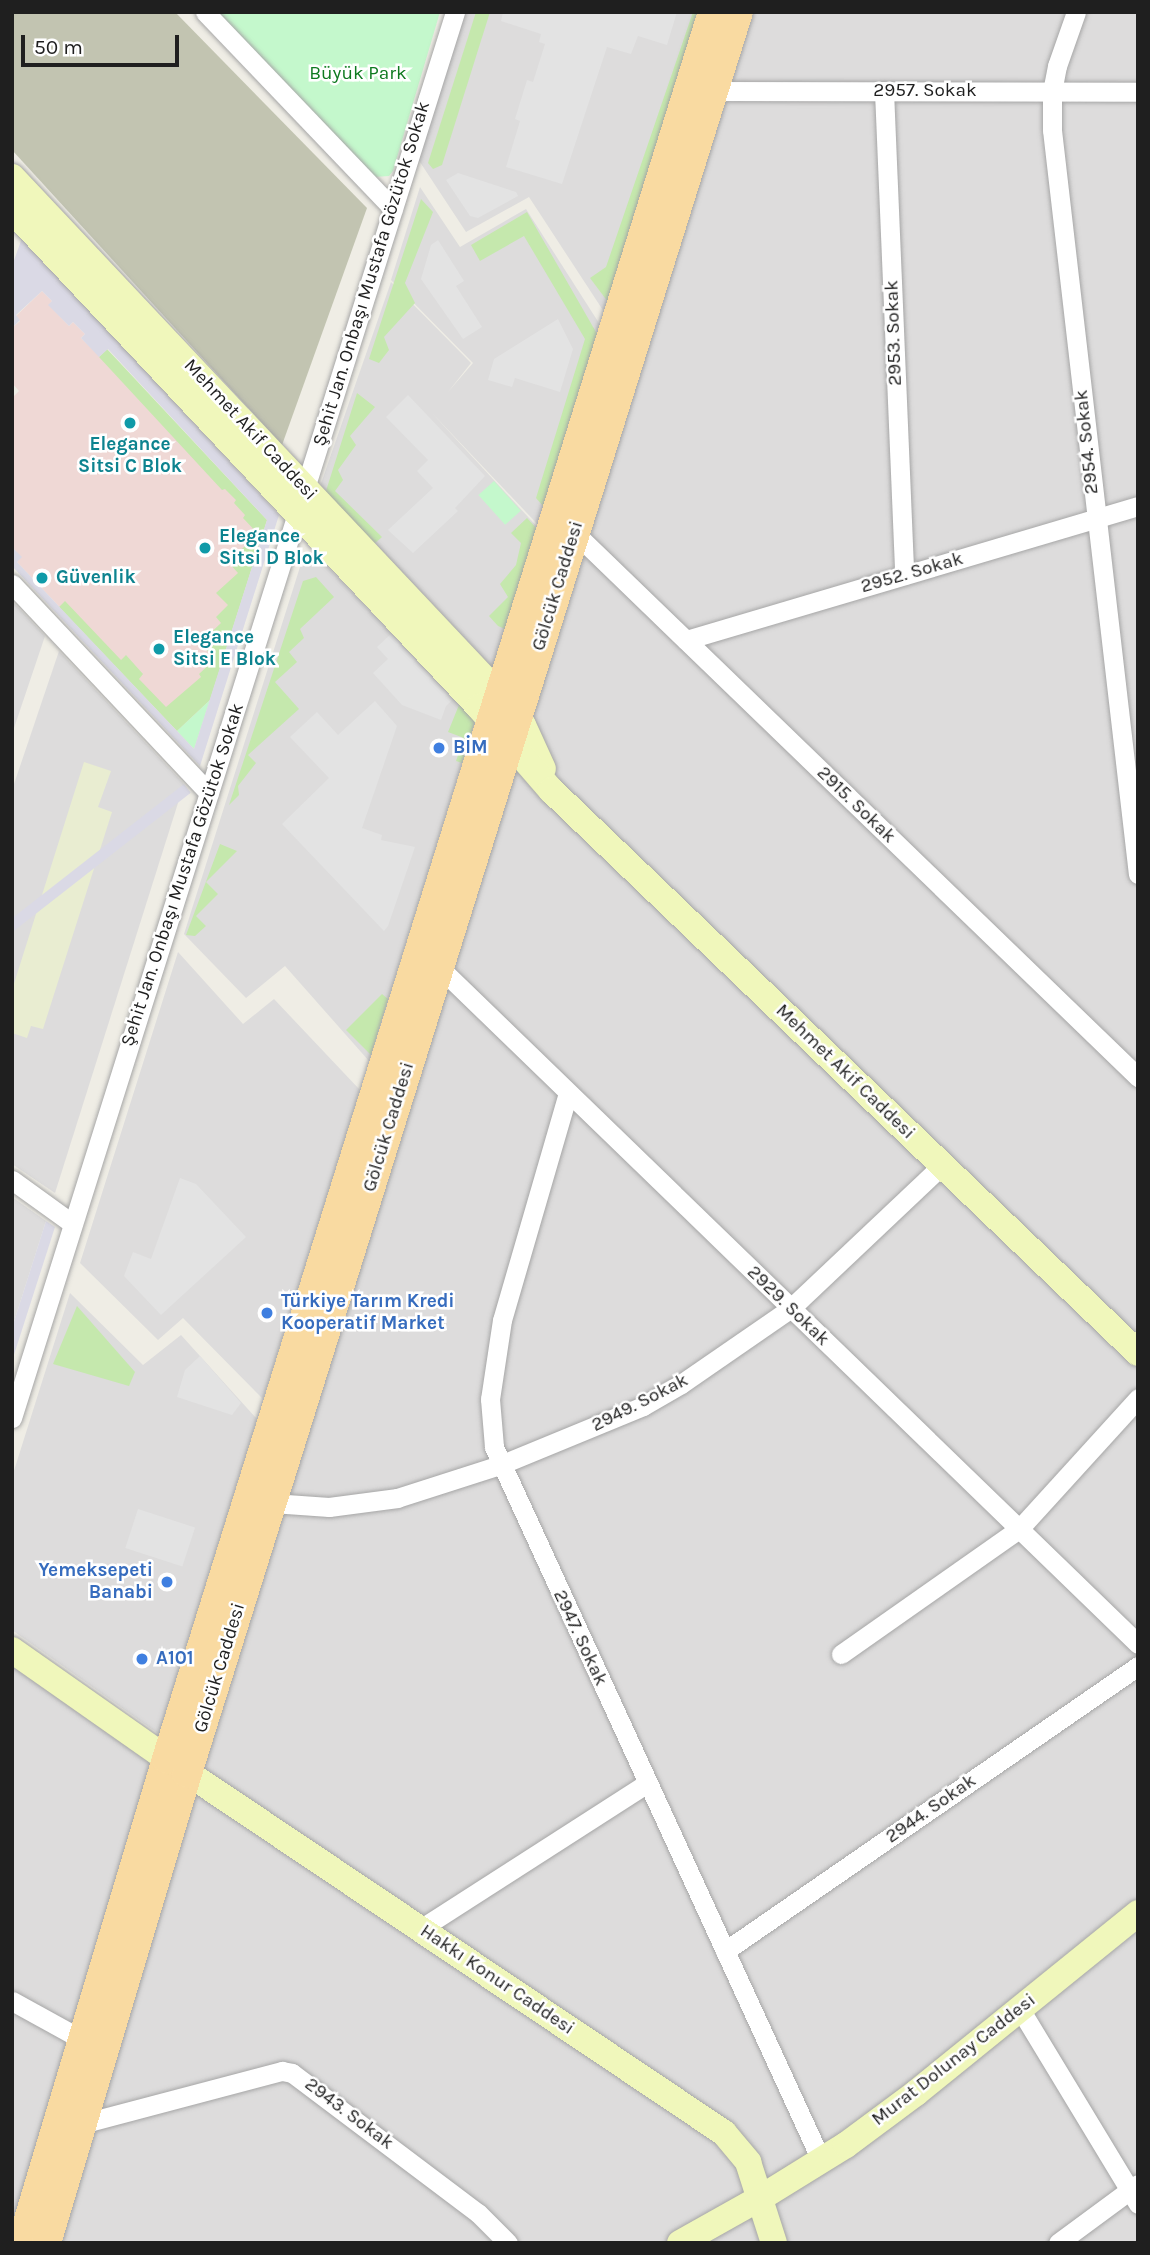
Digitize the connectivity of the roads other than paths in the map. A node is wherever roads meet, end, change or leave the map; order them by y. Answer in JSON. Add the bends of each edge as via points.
{"nodes":[{"id":1,"x":205,"y":12,"type":"edge"},
{"id":2,"x":455,"y":12,"type":"edge"},
{"id":3,"x":713,"y":12,"type":"edge"},
{"id":4,"x":738,"y":12,"type":"edge"},
{"id":5,"x":1076,"y":12,"type":"edge"},
{"id":6,"x":713,"y":91,"type":"junction"},
{"id":7,"x":884,"y":91,"type":"junction"},
{"id":8,"x":1052,"y":92,"type":"junction"},
{"id":9,"x":1138,"y":92,"type":"edge"},
{"id":10,"x":16,"y":206,"type":"edge"},
{"id":11,"x":393,"y":209,"type":"junction"},
{"id":12,"x":305,"y":489,"type":"junction"},
{"id":13,"x":1138,"y":506,"type":"edge"},
{"id":14,"x":296,"y":515,"type":"junction"},
{"id":15,"x":1096,"y":519,"type":"junction"},
{"id":16,"x":575,"y":533,"type":"junction"},
{"id":17,"x":904,"y":575,"type":"junction"},
{"id":18,"x":12,"y":584,"type":"edge"},
{"id":19,"x":686,"y":640,"type":"junction"},
{"id":20,"x":504,"y":719,"type":"junction"},
{"id":21,"x":209,"y":793,"type":"junction"},
{"id":22,"x":1137,"y":870,"type":"edge"},
{"id":23,"x":439,"y":967,"type":"junction"},
{"id":24,"x":1138,"y":1077,"type":"edge"},
{"id":25,"x":568,"y":1093,"type":"junction"},
{"id":26,"x":942,"y":1165,"type":"junction"},
{"id":27,"x":12,"y":1180,"type":"edge"},
{"id":28,"x":73,"y":1224,"type":"junction"},
{"id":29,"x":790,"y":1308,"type":"junction"},
{"id":30,"x":1138,"y":1353,"type":"edge"},
{"id":31,"x":1138,"y":1398,"type":"edge"},
{"id":32,"x":13,"y":1415,"type":"edge"},
{"id":33,"x":500,"y":1465,"type":"junction"},
{"id":34,"x":272,"y":1503,"type":"junction"},
{"id":35,"x":1019,"y":1529,"type":"junction"},
{"id":36,"x":1138,"y":1644,"type":"edge"},
{"id":37,"x":12,"y":1650,"type":"edge"},
{"id":38,"x":841,"y":1654,"type":"dead end"},
{"id":39,"x":1138,"y":1666,"type":"edge"},
{"id":40,"x":177,"y":1766,"type":"junction"},
{"id":41,"x":647,"y":1783,"type":"junction"},
{"id":42,"x":1138,"y":1913,"type":"edge"},
{"id":43,"x":420,"y":1929,"type":"junction"},
{"id":44,"x":725,"y":1951,"type":"junction"},
{"id":45,"x":12,"y":2001,"type":"edge"},
{"id":46,"x":1020,"y":2009,"type":"junction"},
{"id":47,"x":83,"y":2040,"type":"junction"},
{"id":48,"x":81,"y":2124,"type":"junction"},
{"id":49,"x":821,"y":2160,"type":"junction"},
{"id":50,"x":1135,"y":2193,"type":"edge"},
{"id":51,"x":762,"y":2197,"type":"junction"},
{"id":52,"x":22,"y":2243,"type":"edge"},
{"id":53,"x":46,"y":2243,"type":"edge"},
{"id":54,"x":508,"y":2243,"type":"edge"},
{"id":55,"x":680,"y":2243,"type":"edge"},
{"id":56,"x":774,"y":2243,"type":"edge"},
{"id":57,"x":1058,"y":2243,"type":"edge"}],
"edges":[{"from":1,"to":11,"type":"street"},
{"from":2,"to":11,"type":"street","name":"Şehit Jan. Onbaşı Mustafa Gözütok Sokak"},
{"from":3,"to":20,"type":"main road","name":"Gölcük Caddesi"},
{"from":4,"to":6,"type":"main road","name":"Gölcük Caddesi"},
{"from":5,"to":8,"type":"street","name":"2954. Sokak"},
{"from":6,"to":7,"type":"street","name":"2957. Sokak"},
{"from":6,"to":16,"type":"main road","name":"Gölcük Caddesi"},
{"from":7,"to":8,"type":"street","name":"2957. Sokak"},
{"from":7,"to":17,"type":"street","name":"2953. Sokak"},
{"from":8,"to":9,"type":"street","name":"2957. Sokak"},
{"from":8,"to":15,"type":"street","name":"2954. Sokak","via":[[1052,130]]},
{"from":10,"to":12,"type":"street","name":"Mehmet Akif Caddesi"},
{"from":10,"to":14,"type":"street","name":"Mehmet Akif Caddesi"},
{"from":11,"to":12,"type":"street","name":"Şehit Jan. Onbaşı Mustafa Gözütok Sokak"},
{"from":12,"to":14,"type":"street","name":"Şehit Jan. Onbaşı Mustafa Gözütok Sokak"},
{"from":12,"to":20,"type":"street","name":"Mehmet Akif Caddesi"},
{"from":13,"to":15,"type":"street","name":"2952. Sokak"},
{"from":14,"to":20,"type":"street","name":"Mehmet Akif Caddesi"},
{"from":14,"to":21,"type":"street","name":"Şehit Jan. Onbaşı Mustafa Gözütok Sokak"},
{"from":15,"to":17,"type":"street","name":"2952. Sokak"},
{"from":15,"to":22,"type":"street","name":"2954. Sokak"},
{"from":16,"to":19,"type":"street","name":"2915. Sokak"},
{"from":16,"to":20,"type":"main road","name":"Gölcük Caddesi"},
{"from":17,"to":19,"type":"street","name":"2952. Sokak"},
{"from":18,"to":21,"type":"street"},
{"from":19,"to":24,"type":"street","name":"2915. Sokak"},
{"from":20,"to":23,"type":"main road","name":"Gölcük Caddesi"},
{"from":20,"to":26,"type":"street","name":"Mehmet Akif Caddesi","via":[[551,790]]},
{"from":20,"to":40,"type":"main road","name":"Gölcük Caddesi"},
{"from":21,"to":28,"type":"street","name":"Şehit Jan. Onbaşı Mustafa Gözütok Sokak"},
{"from":23,"to":25,"type":"street","name":"2929. Sokak"},
{"from":23,"to":34,"type":"main road","name":"Gölcük Caddesi"},
{"from":25,"to":29,"type":"street","name":"2929. Sokak"},
{"from":25,"to":33,"type":"street","name":"2947. Sokak","via":[[494,1360],[491,1428]]},
{"from":26,"to":29,"type":"street","name":"2949. Sokak"},
{"from":26,"to":30,"type":"street","name":"Mehmet Akif Caddesi"},
{"from":27,"to":28,"type":"street"},
{"from":28,"to":32,"type":"street","name":"Şehit Jan. Onbaşı Mustafa Gözütok Sokak"},
{"from":29,"to":33,"type":"street","name":"2949. Sokak","via":[[643,1406]]},
{"from":29,"to":35,"type":"street","name":"2929. Sokak"},
{"from":31,"to":35,"type":"street"},
{"from":33,"to":34,"type":"street","name":"2949. Sokak","via":[[358,1506]]},
{"from":33,"to":41,"type":"street","name":"2947. Sokak"},
{"from":34,"to":40,"type":"main road","name":"Gölcük Caddesi"},
{"from":35,"to":36,"type":"street","name":"2929. Sokak"},
{"from":35,"to":38,"type":"street"},
{"from":37,"to":40,"type":"street","name":"Hakkı Konur Caddesi"},
{"from":39,"to":44,"type":"street","name":"2944. Sokak"},
{"from":40,"to":43,"type":"street","name":"Hakkı Konur Caddesi"},
{"from":40,"to":47,"type":"main road","name":"Gölcük Caddesi"},
{"from":40,"to":48,"type":"main road","name":"Gölcük Caddesi"},
{"from":41,"to":43,"type":"street"},
{"from":41,"to":44,"type":"street","name":"2947. Sokak"},
{"from":42,"to":46,"type":"street","name":"Murat Dolunay Caddesi"},
{"from":43,"to":51,"type":"street","name":"Hakkı Konur Caddesi","via":[[724,2133],[748,2162]]},
{"from":44,"to":49,"type":"street","name":"2947. Sokak"},
{"from":45,"to":47,"type":"street"},
{"from":46,"to":49,"type":"street","name":"Murat Dolunay Caddesi","via":[[916,2093]]},
{"from":46,"to":50,"type":"street"},
{"from":47,"to":52,"type":"main road","name":"Gölcük Caddesi"},
{"from":48,"to":53,"type":"main road","name":"Gölcük Caddesi"},
{"from":48,"to":54,"type":"street","name":"2943. Sokak","via":[[282,2071],[292,2073],[478,2213]]},
{"from":49,"to":51,"type":"street","name":"Murat Dolunay Caddesi"},
{"from":50,"to":57,"type":"street"},
{"from":51,"to":55,"type":"street","name":"Murat Dolunay Caddesi"},
{"from":51,"to":56,"type":"street","name":"Hakkı Konur Caddesi"}]}
